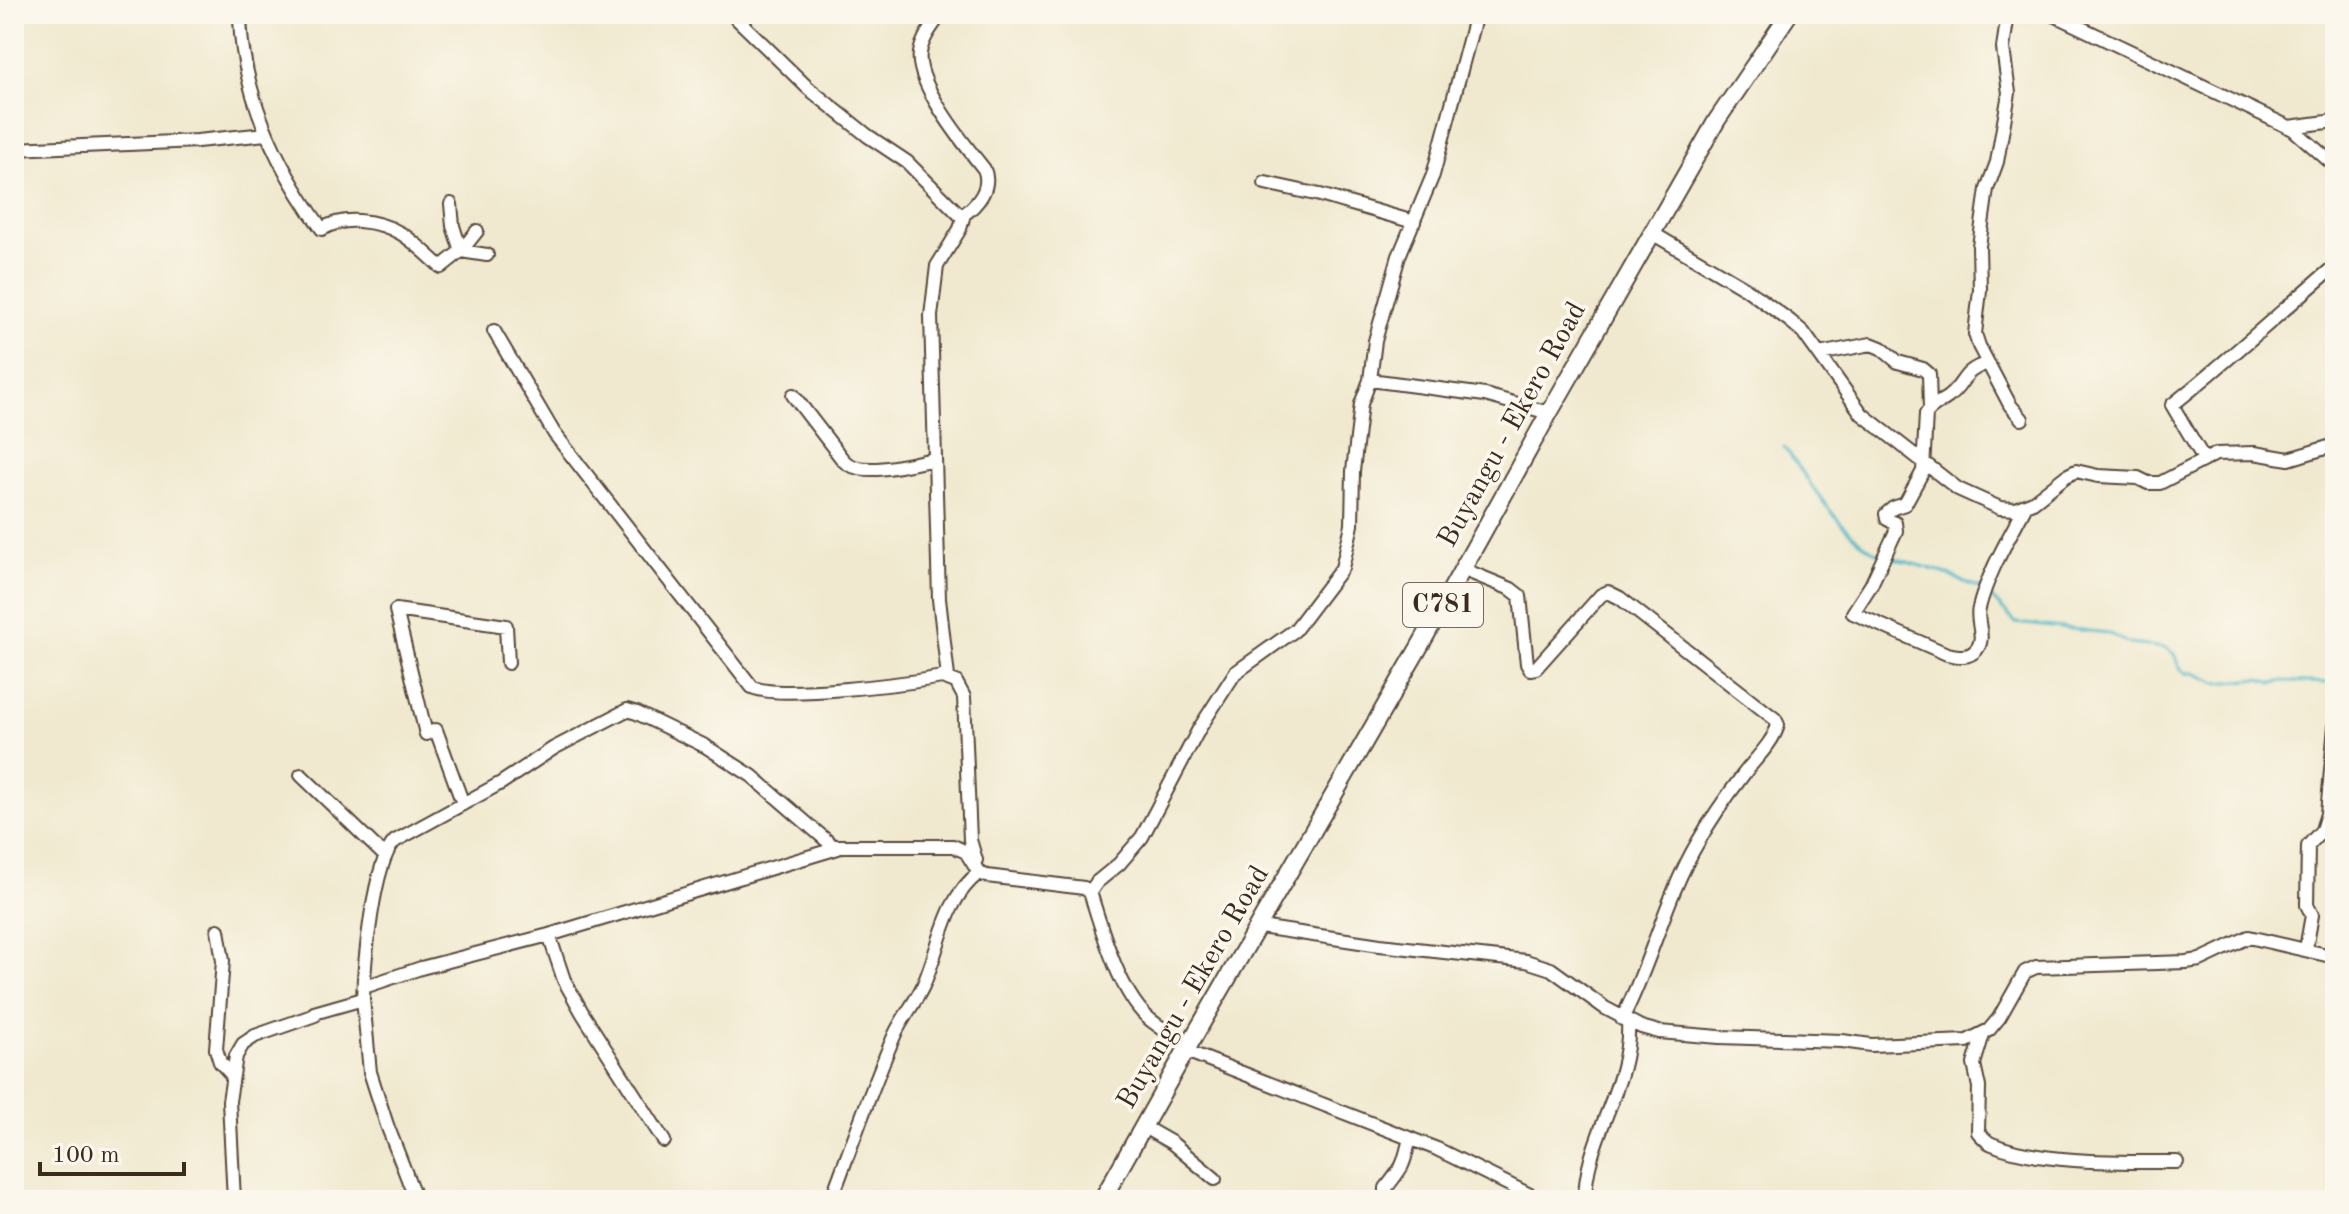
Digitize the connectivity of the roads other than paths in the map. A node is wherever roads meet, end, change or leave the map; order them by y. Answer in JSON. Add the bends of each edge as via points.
{"nodes":[{"id":1,"x":732,"y":14,"type":"edge"},
{"id":2,"x":941,"y":14,"type":"edge"},
{"id":3,"x":1476,"y":14,"type":"edge"},
{"id":4,"x":1789,"y":14,"type":"edge"},
{"id":5,"x":2008,"y":14,"type":"edge"},
{"id":6,"x":2052,"y":14,"type":"edge"},
{"id":7,"x":240,"y":19,"type":"dead end"},
{"id":8,"x":2335,"y":121,"type":"edge"},
{"id":9,"x":2289,"y":127,"type":"junction"},
{"id":10,"x":266,"y":134,"type":"junction"},
{"id":11,"x":14,"y":149,"type":"edge"},
{"id":12,"x":2335,"y":166,"type":"edge"},
{"id":13,"x":1265,"y":183,"type":"dead end"},
{"id":14,"x":451,"y":204,"type":"dead end"},
{"id":15,"x":962,"y":216,"type":"junction"},
{"id":16,"x":1414,"y":222,"type":"junction"},
{"id":17,"x":477,"y":231,"type":"dead end"},
{"id":18,"x":1652,"y":233,"type":"junction"},
{"id":19,"x":461,"y":251,"type":"junction"},
{"id":20,"x":487,"y":255,"type":"dead end"},
{"id":21,"x":2335,"y":266,"type":"edge"},
{"id":22,"x":494,"y":331,"type":"dead end"},
{"id":23,"x":1819,"y":354,"type":"junction"},
{"id":24,"x":1988,"y":363,"type":"junction"},
{"id":25,"x":1370,"y":380,"type":"junction"},
{"id":26,"x":793,"y":395,"type":"dead end"},
{"id":27,"x":1930,"y":408,"type":"junction"},
{"id":28,"x":1549,"y":413,"type":"junction"},
{"id":29,"x":2022,"y":419,"type":"dead end"},
{"id":30,"x":2335,"y":445,"type":"edge"},
{"id":31,"x":935,"y":459,"type":"junction"},
{"id":32,"x":2204,"y":459,"type":"junction"},
{"id":33,"x":1924,"y":463,"type":"junction"},
{"id":34,"x":2026,"y":505,"type":"junction"},
{"id":35,"x":1462,"y":569,"type":"junction"},
{"id":36,"x":508,"y":663,"type":"dead end"},
{"id":37,"x":948,"y":677,"type":"junction"},
{"id":38,"x":2335,"y":726,"type":"edge"},
{"id":39,"x":301,"y":775,"type":"dead end"},
{"id":40,"x":463,"y":804,"type":"junction"},
{"id":41,"x":838,"y":848,"type":"junction"},
{"id":42,"x":384,"y":855,"type":"junction"},
{"id":43,"x":979,"y":873,"type":"junction"},
{"id":44,"x":1090,"y":892,"type":"junction"},
{"id":45,"x":1260,"y":927,"type":"junction"},
{"id":46,"x":218,"y":930,"type":"dead end"},
{"id":47,"x":549,"y":935,"type":"junction"},
{"id":48,"x":2306,"y":949,"type":"junction"},
{"id":49,"x":2335,"y":957,"type":"edge"},
{"id":50,"x":364,"y":993,"type":"junction"},
{"id":51,"x":1625,"y":1020,"type":"junction"},
{"id":52,"x":1983,"y":1034,"type":"junction"},
{"id":53,"x":1187,"y":1048,"type":"junction"},
{"id":54,"x":231,"y":1074,"type":"junction"},
{"id":55,"x":1144,"y":1127,"type":"junction"},
{"id":56,"x":1410,"y":1138,"type":"junction"},
{"id":57,"x":664,"y":1141,"type":"dead end"},
{"id":58,"x":2177,"y":1162,"type":"dead end"},
{"id":59,"x":1215,"y":1179,"type":"dead end"},
{"id":60,"x":234,"y":1200,"type":"edge"},
{"id":61,"x":416,"y":1200,"type":"edge"},
{"id":62,"x":831,"y":1200,"type":"edge"},
{"id":63,"x":1102,"y":1200,"type":"edge"},
{"id":64,"x":1386,"y":1200,"type":"edge"},
{"id":65,"x":1540,"y":1200,"type":"edge"},
{"id":66,"x":1585,"y":1200,"type":"edge"}],
"edges":[{"from":1,"to":15,"type":"street","via":[[808,88],[907,162]]},
{"from":2,"to":15,"type":"street","via":[[921,49],[920,66],[935,100],[987,179],[985,191]]},
{"from":3,"to":16,"type":"street","via":[[1433,175]]},
{"from":4,"to":18,"type":"main road","name":"Buyangu - Ekero Road","number":"C781","via":[[1717,120]]},
{"from":5,"to":24,"type":"street","via":[[2003,48],[2009,93],[1979,246],[1975,334]]},
{"from":6,"to":9,"type":"street"},
{"from":7,"to":10,"type":"street","via":[[244,63]]},
{"from":8,"to":9,"type":"street"},
{"from":9,"to":12,"type":"street"},
{"from":10,"to":11,"type":"street"},
{"from":10,"to":19,"type":"street","via":[[322,229],[332,223],[382,223],[406,235],[441,267]]},
{"from":13,"to":16,"type":"street"},
{"from":14,"to":19,"type":"street"},
{"from":15,"to":31,"type":"street","via":[[938,263],[933,287]]},
{"from":16,"to":25,"type":"street","via":[[1375,341]]},
{"from":17,"to":19,"type":"street"},
{"from":18,"to":23,"type":"street","via":[[1745,288],[1803,332]]},
{"from":18,"to":28,"type":"main road","name":"Buyangu - Ekero Road","number":"C781"},
{"from":19,"to":20,"type":"street"},
{"from":21,"to":32,"type":"street","via":[[2172,405]]},
{"from":22,"to":37,"type":"street","via":[[554,433],[752,687],[763,692],[806,691]]},
{"from":23,"to":27,"type":"street","via":[[1871,344],[1881,348],[1898,362],[1929,374]]},
{"from":23,"to":33,"type":"street","via":[[1862,414]]},
{"from":24,"to":27,"type":"street","via":[[1966,372],[1953,393]]},
{"from":24,"to":29,"type":"street"},
{"from":25,"to":28,"type":"street","via":[[1485,395]]},
{"from":25,"to":44,"type":"street","via":[[1361,404],[1352,525],[1342,568],[1295,630],[1235,673],[1142,837]]},
{"from":26,"to":31,"type":"street","via":[[853,468]]},
{"from":27,"to":33,"type":"street"},
{"from":28,"to":35,"type":"main road","name":"Buyangu - Ekero Road","number":"C781"},
{"from":30,"to":32,"type":"street","via":[[2295,458],[2249,453]]},
{"from":31,"to":37,"type":"street","via":[[939,599]]},
{"from":32,"to":34,"type":"street","via":[[2160,483],[2076,471]]},
{"from":33,"to":34,"type":"street","via":[[1972,497],[2004,509]]},
{"from":33,"to":34,"type":"street","via":[[1910,498],[1886,514],[1896,531],[1853,613],[1947,654],[1960,657],[1978,649],[1982,597]]},
{"from":35,"to":45,"type":"main road","name":"Buyangu - Ekero Road","number":"C781"},
{"from":35,"to":51,"type":"street","via":[[1520,596],[1532,670],[1608,592],[1778,725],[1697,842],[1667,904]]},
{"from":36,"to":40,"type":"street","via":[[506,626],[396,610],[426,734],[436,730]]},
{"from":37,"to":43,"type":"street","via":[[964,697],[970,840]]},
{"from":38,"to":48,"type":"street","via":[[2327,814],[2308,846],[2307,905],[2312,915]]},
{"from":39,"to":42,"type":"street"},
{"from":40,"to":41,"type":"street","via":[[629,710],[705,746],[752,776]]},
{"from":40,"to":42,"type":"street","via":[[395,841]]},
{"from":41,"to":43,"type":"street","via":[[959,847]]},
{"from":41,"to":47,"type":"street"},
{"from":42,"to":50,"type":"street"},
{"from":43,"to":44,"type":"street","via":[[1080,886]]},
{"from":43,"to":62,"type":"street","via":[[962,888],[947,917],[921,991],[897,1030],[870,1093]]},
{"from":44,"to":53,"type":"street","via":[[1136,1006]]},
{"from":45,"to":51,"type":"street","via":[[1526,961],[1551,969]]},
{"from":45,"to":53,"type":"main road","name":"Buyangu - Ekero Road","number":"C781"},
{"from":46,"to":54,"type":"street","via":[[223,961],[216,1049]]},
{"from":47,"to":50,"type":"street","via":[[451,960]]},
{"from":47,"to":57,"type":"street","via":[[564,980]]},
{"from":48,"to":49,"type":"street"},
{"from":48,"to":52,"type":"street","via":[[2249,937],[2200,960],[2031,968]]},
{"from":50,"to":54,"type":"street","via":[[247,1040]]},
{"from":50,"to":61,"type":"street","via":[[370,1072]]},
{"from":51,"to":52,"type":"street","via":[[1659,1032],[1871,1045],[1961,1042]]},
{"from":51,"to":66,"type":"street","via":[[1623,1073],[1590,1159]]},
{"from":52,"to":58,"type":"street","via":[[1974,1064],[1978,1132],[1989,1143],[2073,1159]]},
{"from":53,"to":55,"type":"main road","name":"Buyangu - Ekero Road","number":"C781"},
{"from":53,"to":56,"type":"street"},
{"from":54,"to":60,"type":"street"},
{"from":55,"to":59,"type":"street"},
{"from":55,"to":63,"type":"main road","name":"Buyangu - Ekero Road","number":"C781"},
{"from":56,"to":64,"type":"street","via":[[1404,1165],[1386,1188]]},
{"from":56,"to":65,"type":"street"}]}
